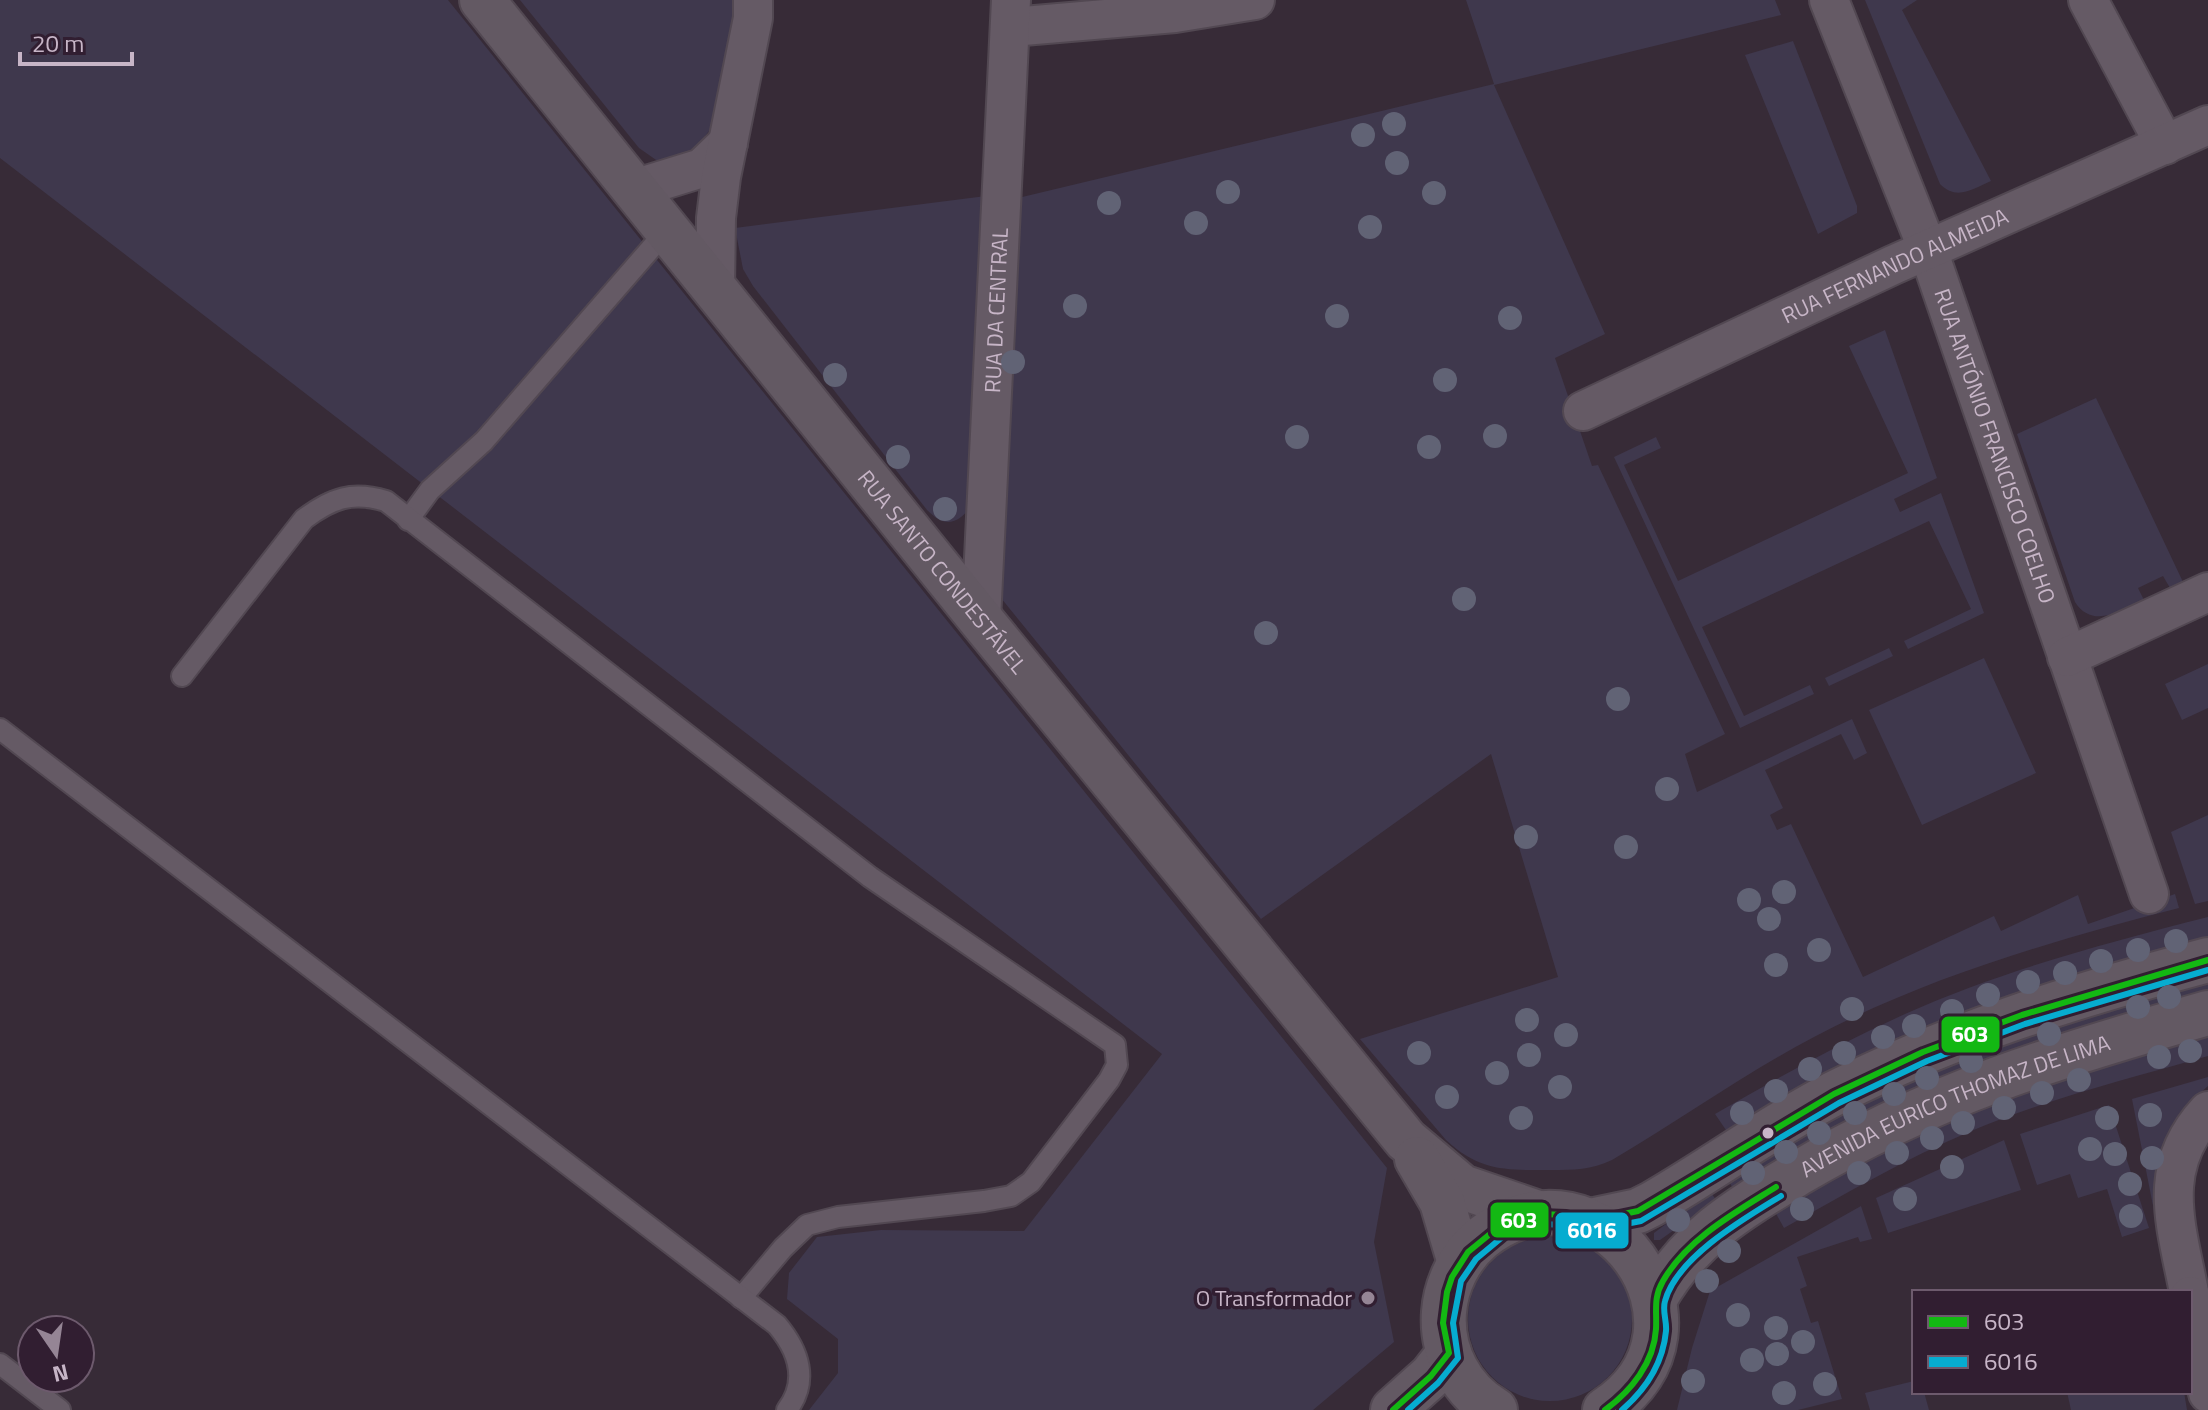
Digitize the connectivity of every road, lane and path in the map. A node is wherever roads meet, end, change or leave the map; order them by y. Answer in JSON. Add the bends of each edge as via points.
{"nodes":[{"id":1,"x":482,"y":0,"type":"edge"},
{"id":2,"x":753,"y":0,"type":"edge"},
{"id":3,"x":1255,"y":0,"type":"edge"},
{"id":4,"x":1829,"y":0,"type":"edge"},
{"id":5,"x":2088,"y":0,"type":"edge"},
{"id":6,"x":1011,"y":14,"type":"edge"},
{"id":7,"x":2208,"y":125,"type":"edge"},
{"id":8,"x":728,"y":143,"type":"junction"},
{"id":9,"x":2165,"y":145,"type":"junction"},
{"id":10,"x":634,"y":189,"type":"junction"},
{"id":11,"x":667,"y":230,"type":"junction"},
{"id":12,"x":1928,"y":250,"type":"junction"},
{"id":13,"x":715,"y":289,"type":"junction"},
{"id":14,"x":1583,"y":411,"type":"dead end"},
{"id":15,"x":408,"y":520,"type":"junction"},
{"id":16,"x":2208,"y":592,"type":"edge"},
{"id":17,"x":981,"y":620,"type":"junction"},
{"id":18,"x":2067,"y":657,"type":"junction"},
{"id":19,"x":182,"y":676,"type":"dead end"},
{"id":20,"x":0,"y":729,"type":"edge"},
{"id":21,"x":2149,"y":894,"type":"dead end"},
{"id":22,"x":2208,"y":960,"type":"edge"},
{"id":23,"x":2208,"y":1013,"type":"edge"},
{"id":24,"x":2208,"y":1111,"type":"edge"},
{"id":25,"x":1406,"y":1140,"type":"junction"},
{"id":26,"x":1541,"y":1214,"type":"junction"},
{"id":27,"x":1590,"y":1221,"type":"junction"},
{"id":28,"x":1460,"y":1263,"type":"junction"},
{"id":29,"x":2189,"y":1290,"type":"edge"},
{"id":30,"x":741,"y":1298,"type":"junction"},
{"id":31,"x":1654,"y":1300,"type":"junction"},
{"id":32,"x":2192,"y":1305,"type":"edge"},
{"id":33,"x":1449,"y":1353,"type":"junction"},
{"id":34,"x":0,"y":1364,"type":"edge"},
{"id":35,"x":2208,"y":1393,"type":"edge"},
{"id":36,"x":1628,"y":1402,"type":"edge"},
{"id":37,"x":1486,"y":1408,"type":"edge"},
{"id":38,"x":60,"y":1410,"type":"edge"},
{"id":39,"x":787,"y":1410,"type":"edge"},
{"id":40,"x":1393,"y":1410,"type":"edge"}],
"edges":[{"from":1,"to":10,"type":"main road","name":"RUA SANTO CONDESTÁVEL"},
{"from":2,"to":8,"type":"street"},
{"from":3,"to":6,"type":"street","via":[[1175,13]]},
{"from":4,"to":12,"type":"street","name":"RUA ANTÓNIO FRANCISCO COELHO"},
{"from":5,"to":9,"type":"street"},
{"from":6,"to":17,"type":"street","name":"RUA DA CENTRAL"},
{"from":7,"to":9,"type":"street","name":"RUA FERNANDO ALMEIDA"},
{"from":8,"to":10,"type":"street","via":[[702,168]]},
{"from":8,"to":13,"type":"street","via":[[716,218]]},
{"from":9,"to":12,"type":"street","name":"RUA FERNANDO ALMEIDA"},
{"from":10,"to":11,"type":"main road","name":"RUA SANTO CONDESTÁVEL"},
{"from":11,"to":13,"type":"main road","name":"RUA SANTO CONDESTÁVEL"},
{"from":11,"to":15,"type":"lane","via":[[484,441],[430,490]]},
{"from":12,"to":14,"type":"street","name":"RUA FERNANDO ALMEIDA"},
{"from":12,"to":18,"type":"street","name":"RUA ANTÓNIO FRANCISCO COELHO"},
{"from":13,"to":17,"type":"main road","name":"RUA SANTO CONDESTÁVEL"},
{"from":15,"to":19,"type":"lane","via":[[386,501],[366,495],[318,509],[304,519]]},
{"from":15,"to":30,"type":"lane","via":[[870,877],[1115,1045],[1117,1065],[1109,1080],[1031,1182],[1011,1196],[807,1225]]},
{"from":16,"to":18,"type":"street"},
{"from":17,"to":25,"type":"main road","name":"RUA SANTO CONDESTÁVEL"},
{"from":18,"to":21,"type":"street","name":"RUA ANTÓNIO FRANCISCO COELHO"},
{"from":20,"to":30,"type":"lane"},
{"from":22,"to":27,"type":"main road","via":[[2022,1015],[1923,1052],[1834,1094],[1652,1204]]},
{"from":23,"to":31,"type":"main road","name":"AVENIDA EURICO THOMAZ DE LIMA","via":[[2005,1075],[1908,1115],[1824,1158],[1701,1239],[1670,1272]]},
{"from":24,"to":29,"type":"street","via":[[2188,1137],[2173,1176],[2172,1201]]},
{"from":25,"to":26,"type":"main road","name":"RUA SANTO CONDESTÁVEL","via":[[1462,1187]]},
{"from":25,"to":28,"type":"main road","name":"RUA SANTO CONDESTÁVEL","via":[[1442,1202]]},
{"from":26,"to":27,"type":"main road"},
{"from":26,"to":28,"type":"main road","via":[[1501,1225]]},
{"from":27,"to":31,"type":"main road","via":[[1632,1253]]},
{"from":28,"to":33,"type":"main road","via":[[1444,1307]]},
{"from":30,"to":39,"type":"lane","via":[[793,1344],[800,1384]]},
{"from":31,"to":36,"type":"main road","via":[[1653,1345]]},
{"from":32,"to":35,"type":"street"},
{"from":33,"to":37,"type":"main road"},
{"from":33,"to":40,"type":"main road"},
{"from":34,"to":38,"type":"lane"}]}
